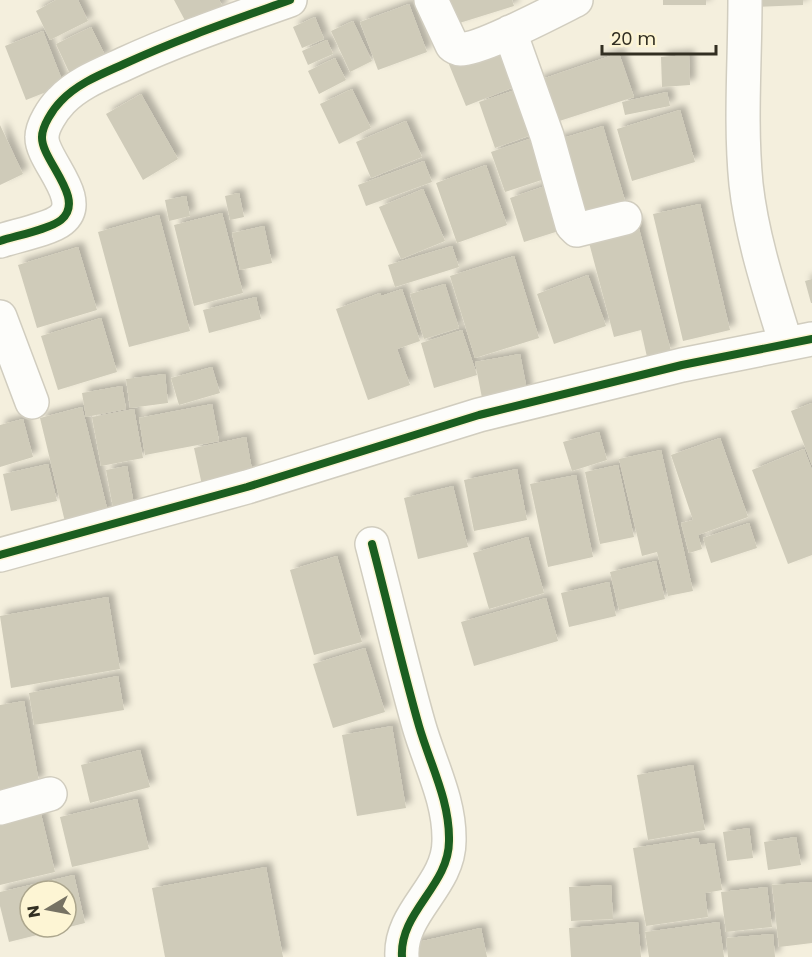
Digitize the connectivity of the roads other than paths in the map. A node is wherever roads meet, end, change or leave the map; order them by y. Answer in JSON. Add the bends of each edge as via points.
{"nodes":[{"id":1,"x":290,"y":0,"type":"edge"},
{"id":2,"x":431,"y":0,"type":"edge"},
{"id":3,"x":576,"y":0,"type":"edge"},
{"id":4,"x":745,"y":0,"type":"edge"},
{"id":5,"x":510,"y":32,"type":"junction"},
{"id":6,"x":625,"y":218,"type":"dead end"},
{"id":7,"x":0,"y":241,"type":"edge"},
{"id":8,"x":0,"y":316,"type":"edge"},
{"id":9,"x":799,"y":342,"type":"edge"},
{"id":10,"x":32,"y":402,"type":"dead end"},
{"id":11,"x":372,"y":544,"type":"dead end"},
{"id":12,"x":0,"y":555,"type":"edge"},
{"id":13,"x":50,"y":794,"type":"dead end"},
{"id":14,"x":0,"y":808,"type":"edge"},
{"id":15,"x":402,"y":957,"type":"edge"}],
"edges":[{"from":1,"to":7,"type":"street","via":[[167,44],[85,82],[60,102],[42,135],[67,194],[68,208],[62,219],[53,224]]},
{"from":2,"to":5,"type":"street","via":[[452,45],[459,49]]},
{"from":3,"to":5,"type":"street"},
{"from":4,"to":9,"type":"street","via":[[746,186],[761,262]]},
{"from":5,"to":6,"type":"street","via":[[547,136],[572,225],[577,230]]},
{"from":8,"to":10,"type":"street"},
{"from":9,"to":12,"type":"street","via":[[682,365],[479,415],[247,487]]},
{"from":11,"to":15,"type":"street","via":[[419,726],[447,809],[446,862],[411,920],[403,938]]},
{"from":13,"to":14,"type":"street"}]}
